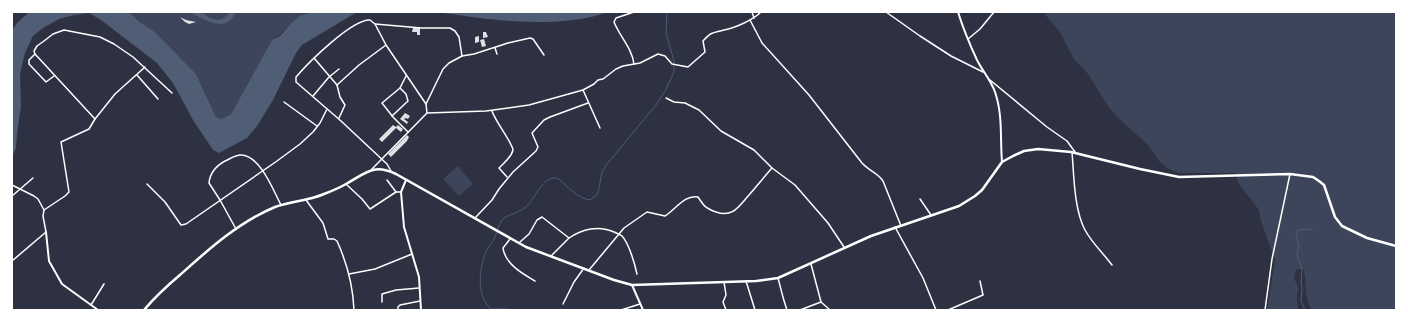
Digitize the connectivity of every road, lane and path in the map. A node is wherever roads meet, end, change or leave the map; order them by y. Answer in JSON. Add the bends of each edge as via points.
{"nodes":[{"id":1,"x":634,"y":12,"type":"edge"},
{"id":2,"x":752,"y":12,"type":"edge"},
{"id":3,"x":761,"y":12,"type":"edge"},
{"id":4,"x":886,"y":12,"type":"edge"},
{"id":5,"x":958,"y":12,"type":"edge"},
{"id":6,"x":994,"y":12,"type":"edge"},
{"id":7,"x":754,"y":18,"type":"junction"},
{"id":8,"x":750,"y":20,"type":"junction"},
{"id":9,"x":375,"y":24,"type":"junction"},
{"id":10,"x":968,"y":39,"type":"junction"},
{"id":11,"x":386,"y":45,"type":"junction"},
{"id":12,"x":495,"y":48,"type":"junction"},
{"id":13,"x":35,"y":54,"type":"junction"},
{"id":14,"x":497,"y":54,"type":"dead end"},
{"id":15,"x":544,"y":55,"type":"dead end"},
{"id":16,"x":462,"y":56,"type":"junction"},
{"id":17,"x":314,"y":58,"type":"junction"},
{"id":18,"x":634,"y":64,"type":"junction"},
{"id":19,"x":145,"y":67,"type":"junction"},
{"id":20,"x":339,"y":69,"type":"dead end"},
{"id":21,"x":984,"y":72,"type":"junction"},
{"id":22,"x":137,"y":75,"type":"junction"},
{"id":23,"x":54,"y":76,"type":"junction"},
{"id":24,"x":406,"y":76,"type":"junction"},
{"id":25,"x":329,"y":77,"type":"junction"},
{"id":26,"x":990,"y":80,"type":"junction"},
{"id":27,"x":337,"y":85,"type":"junction"},
{"id":28,"x":400,"y":88,"type":"junction"},
{"id":29,"x":582,"y":90,"type":"junction"},
{"id":30,"x":172,"y":93,"type":"dead end"},
{"id":31,"x":313,"y":96,"type":"junction"},
{"id":32,"x":666,"y":98,"type":"dead end"},
{"id":33,"x":158,"y":99,"type":"dead end"},
{"id":34,"x":284,"y":102,"type":"dead end"},
{"id":35,"x":588,"y":103,"type":"junction"},
{"id":36,"x":426,"y":104,"type":"junction"},
{"id":37,"x":327,"y":109,"type":"junction"},
{"id":38,"x":492,"y":111,"type":"junction"},
{"id":39,"x":427,"y":113,"type":"junction"},
{"id":40,"x":392,"y":116,"type":"junction"},
{"id":41,"x":95,"y":119,"type":"junction"},
{"id":42,"x":339,"y":119,"type":"junction"},
{"id":43,"x":317,"y":126,"type":"junction"},
{"id":44,"x":600,"y":128,"type":"dead end"},
{"id":45,"x":408,"y":132,"type":"junction"},
{"id":46,"x":1072,"y":152,"type":"junction"},
{"id":47,"x":1076,"y":153,"type":"junction"},
{"id":48,"x":381,"y":159,"type":"junction"},
{"id":49,"x":1002,"y":162,"type":"junction"},
{"id":50,"x":772,"y":168,"type":"junction"},
{"id":51,"x":372,"y":169,"type":"junction"},
{"id":52,"x":263,"y":171,"type":"junction"},
{"id":53,"x":391,"y":172,"type":"junction"},
{"id":54,"x":1290,"y":174,"type":"junction"},
{"id":55,"x":33,"y":178,"type":"dead end"},
{"id":56,"x":507,"y":178,"type":"junction"},
{"id":57,"x":387,"y":180,"type":"dead end"},
{"id":58,"x":406,"y":180,"type":"junction"},
{"id":59,"x":147,"y":184,"type":"dead end"},
{"id":60,"x":346,"y":184,"type":"junction"},
{"id":61,"x":12,"y":185,"type":"edge"},
{"id":62,"x":20,"y":190,"type":"junction"},
{"id":63,"x":396,"y":192,"type":"junction"},
{"id":64,"x":401,"y":192,"type":"junction"},
{"id":65,"x":12,"y":196,"type":"edge"},
{"id":66,"x":920,"y":199,"type":"dead end"},
{"id":67,"x":220,"y":200,"type":"junction"},
{"id":68,"x":306,"y":200,"type":"junction"},
{"id":69,"x":281,"y":205,"type":"junction"},
{"id":70,"x":44,"y":210,"type":"junction"},
{"id":71,"x":931,"y":215,"type":"junction"},
{"id":72,"x":474,"y":219,"type":"junction"},
{"id":73,"x":901,"y":226,"type":"junction"},
{"id":74,"x":895,"y":227,"type":"junction"},
{"id":75,"x":236,"y":229,"type":"junction"},
{"id":76,"x":46,"y":232,"type":"junction"},
{"id":77,"x":618,"y":234,"type":"junction"},
{"id":78,"x":569,"y":238,"type":"junction"},
{"id":79,"x":510,"y":239,"type":"junction"},
{"id":80,"x":518,"y":244,"type":"junction"},
{"id":81,"x":1396,"y":246,"type":"edge"},
{"id":82,"x":845,"y":248,"type":"junction"},
{"id":83,"x":413,"y":254,"type":"junction"},
{"id":84,"x":551,"y":256,"type":"junction"},
{"id":85,"x":12,"y":261,"type":"edge"},
{"id":86,"x":810,"y":264,"type":"junction"},
{"id":87,"x":1112,"y":265,"type":"dead end"},
{"id":88,"x":584,"y":268,"type":"junction"},
{"id":89,"x":589,"y":270,"type":"junction"},
{"id":90,"x":349,"y":274,"type":"junction"},
{"id":91,"x":637,"y":274,"type":"dead end"},
{"id":92,"x":778,"y":278,"type":"junction"},
{"id":93,"x":535,"y":281,"type":"dead end"},
{"id":94,"x":746,"y":281,"type":"junction"},
{"id":95,"x":980,"y":281,"type":"dead end"},
{"id":96,"x":724,"y":282,"type":"junction"},
{"id":97,"x":104,"y":284,"type":"dead end"},
{"id":98,"x":632,"y":285,"type":"junction"},
{"id":99,"x":419,"y":288,"type":"junction"},
{"id":100,"x":420,"y":301,"type":"junction"},
{"id":101,"x":382,"y":302,"type":"dead end"},
{"id":102,"x":821,"y":302,"type":"junction"},
{"id":103,"x":563,"y":304,"type":"dead end"},
{"id":104,"x":640,"y":304,"type":"junction"},
{"id":105,"x":91,"y":305,"type":"junction"},
{"id":106,"x":98,"y":310,"type":"edge"},
{"id":107,"x":144,"y":310,"type":"edge"},
{"id":108,"x":354,"y":310,"type":"edge"},
{"id":109,"x":398,"y":310,"type":"edge"},
{"id":110,"x":421,"y":310,"type":"edge"},
{"id":111,"x":621,"y":310,"type":"edge"},
{"id":112,"x":643,"y":310,"type":"edge"},
{"id":113,"x":726,"y":310,"type":"edge"},
{"id":114,"x":755,"y":310,"type":"edge"},
{"id":115,"x":786,"y":310,"type":"edge"},
{"id":116,"x":800,"y":310,"type":"edge"},
{"id":117,"x":830,"y":310,"type":"edge"},
{"id":118,"x":936,"y":310,"type":"edge"},
{"id":119,"x":948,"y":310,"type":"edge"},
{"id":120,"x":1265,"y":310,"type":"edge"}],
"edges":[{"from":1,"to":18,"type":"street","via":[[616,18],[614,22],[632,52]]},
{"from":2,"to":7,"type":"street"},
{"from":3,"to":7,"type":"street"},
{"from":4,"to":21,"type":"street","via":[[951,56]]},
{"from":5,"to":10,"type":"main road"},
{"from":6,"to":10,"type":"street"},
{"from":7,"to":8,"type":"street"},
{"from":8,"to":18,"type":"street","via":[[713,32],[702,41],[705,53],[689,66],[672,64],[665,56],[659,54]]},
{"from":8,"to":73,"type":"street","via":[[770,53],[806,91],[868,170],[880,176]]},
{"from":9,"to":11,"type":"street"},
{"from":9,"to":16,"type":"street","via":[[450,28],[459,37]]},
{"from":9,"to":17,"type":"street","via":[[368,20],[358,23]]},
{"from":10,"to":21,"type":"main road"},
{"from":11,"to":24,"type":"street"},
{"from":11,"to":27,"type":"street"},
{"from":12,"to":14,"type":"street"},
{"from":12,"to":15,"type":"street","via":[[532,38]]},
{"from":12,"to":16,"type":"street"},
{"from":13,"to":19,"type":"street","via":[[35,49],[44,40],[67,30],[105,39]]},
{"from":13,"to":23,"type":"street"},
{"from":13,"to":23,"type":"street","via":[[29,60],[29,64],[46,82]]},
{"from":16,"to":36,"type":"street","via":[[443,69]]},
{"from":17,"to":25,"type":"street"},
{"from":17,"to":31,"type":"street","via":[[295,79]]},
{"from":18,"to":29,"type":"street","via":[[616,69]]},
{"from":19,"to":22,"type":"street"},
{"from":19,"to":30,"type":"street"},
{"from":20,"to":25,"type":"street"},
{"from":21,"to":26,"type":"main road"},
{"from":22,"to":33,"type":"street"},
{"from":22,"to":41,"type":"street","via":[[115,94]]},
{"from":23,"to":41,"type":"street"},
{"from":24,"to":28,"type":"street"},
{"from":24,"to":36,"type":"street"},
{"from":25,"to":27,"type":"street"},
{"from":25,"to":31,"type":"street"},
{"from":26,"to":47,"type":"street","via":[[1067,142]]},
{"from":26,"to":49,"type":"main road","via":[[999,108]]},
{"from":27,"to":42,"type":"street","via":[[345,104]]},
{"from":28,"to":40,"type":"street","via":[[408,101]]},
{"from":28,"to":40,"type":"street","via":[[383,102]]},
{"from":29,"to":35,"type":"street"},
{"from":29,"to":38,"type":"street","via":[[533,104]]},
{"from":31,"to":37,"type":"street"},
{"from":32,"to":50,"type":"street","via":[[674,102],[685,102],[699,110],[718,129],[754,150]]},
{"from":34,"to":43,"type":"street"},
{"from":35,"to":44,"type":"street"},
{"from":35,"to":56,"type":"street","via":[[544,120],[532,134],[538,149]]},
{"from":36,"to":39,"type":"street"},
{"from":37,"to":42,"type":"street"},
{"from":37,"to":43,"type":"street"},
{"from":38,"to":39,"type":"street"},
{"from":38,"to":56,"type":"street","via":[[512,146],[509,158],[500,168]]},
{"from":39,"to":45,"type":"street"},
{"from":40,"to":45,"type":"street"},
{"from":41,"to":70,"type":"street","via":[[86,131],[61,142],[69,192]]},
{"from":42,"to":48,"type":"street"},
{"from":43,"to":52,"type":"street","via":[[300,144]]},
{"from":45,"to":48,"type":"street"},
{"from":46,"to":47,"type":"highway"},
{"from":46,"to":49,"type":"highway","via":[[1031,150]]},
{"from":46,"to":87,"type":"street","via":[[1081,221]]},
{"from":47,"to":54,"type":"highway","via":[[1179,177]]},
{"from":48,"to":51,"type":"street"},
{"from":48,"to":53,"type":"street","via":[[389,166]]},
{"from":49,"to":71,"type":"highway","via":[[976,196],[959,206]]},
{"from":50,"to":77,"type":"street","via":[[731,213],[722,214],[709,210],[694,196],[665,216],[646,212]]},
{"from":50,"to":82,"type":"street","via":[[800,190],[833,229]]},
{"from":51,"to":53,"type":"highway"},
{"from":51,"to":60,"type":"highway"},
{"from":52,"to":67,"type":"street"},
{"from":52,"to":67,"type":"street","via":[[257,162],[243,155],[237,155],[220,164],[213,171],[209,183]]},
{"from":52,"to":69,"type":"street"},
{"from":53,"to":58,"type":"highway"},
{"from":54,"to":81,"type":"highway","via":[[1313,177],[1319,181],[1326,191],[1335,217],[1345,228]]},
{"from":54,"to":120,"type":"street","via":[[1272,259]]},
{"from":55,"to":62,"type":"street"},
{"from":56,"to":72,"type":"street"},
{"from":57,"to":63,"type":"street"},
{"from":58,"to":64,"type":"main road"},
{"from":58,"to":72,"type":"highway"},
{"from":59,"to":67,"type":"street","via":[[182,225]]},
{"from":60,"to":63,"type":"street","via":[[369,209]]},
{"from":60,"to":68,"type":"highway"},
{"from":61,"to":62,"type":"street"},
{"from":62,"to":65,"type":"street"},
{"from":62,"to":70,"type":"street","via":[[34,196]]},
{"from":63,"to":64,"type":"street"},
{"from":64,"to":83,"type":"main road","via":[[404,227]]},
{"from":66,"to":71,"type":"street"},
{"from":67,"to":75,"type":"street"},
{"from":68,"to":69,"type":"highway"},
{"from":68,"to":90,"type":"street","via":[[323,223],[328,239],[337,241]]},
{"from":69,"to":75,"type":"highway"},
{"from":70,"to":76,"type":"street"},
{"from":71,"to":73,"type":"highway"},
{"from":72,"to":79,"type":"highway"},
{"from":73,"to":74,"type":"highway"},
{"from":74,"to":82,"type":"highway"},
{"from":74,"to":118,"type":"street","via":[[923,278]]},
{"from":75,"to":107,"type":"highway","via":[[193,262]]},
{"from":76,"to":85,"type":"street"},
{"from":76,"to":105,"type":"main road","via":[[48,257],[59,280],[64,287]]},
{"from":77,"to":78,"type":"street","via":[[598,228],[577,232]]},
{"from":77,"to":89,"type":"street"},
{"from":77,"to":91,"type":"street","via":[[623,237],[634,260]]},
{"from":78,"to":80,"type":"street","via":[[542,217]]},
{"from":78,"to":84,"type":"street"},
{"from":79,"to":80,"type":"highway"},
{"from":79,"to":93,"type":"street","via":[[503,248],[504,254],[513,266]]},
{"from":80,"to":84,"type":"highway"},
{"from":82,"to":86,"type":"highway"},
{"from":83,"to":90,"type":"street","via":[[381,267]]},
{"from":83,"to":99,"type":"main road"},
{"from":84,"to":88,"type":"highway"},
{"from":86,"to":92,"type":"highway"},
{"from":86,"to":102,"type":"street"},
{"from":88,"to":89,"type":"highway"},
{"from":88,"to":103,"type":"street"},
{"from":89,"to":98,"type":"highway"},
{"from":90,"to":108,"type":"street"},
{"from":92,"to":94,"type":"highway"},
{"from":92,"to":115,"type":"street"},
{"from":94,"to":96,"type":"highway"},
{"from":94,"to":114,"type":"street"},
{"from":95,"to":119,"type":"street","via":[[983,295]]},
{"from":96,"to":98,"type":"highway"},
{"from":96,"to":113,"type":"street","via":[[726,295],[723,302]]},
{"from":97,"to":105,"type":"street"},
{"from":98,"to":104,"type":"main road"},
{"from":99,"to":100,"type":"main road"},
{"from":99,"to":101,"type":"street","via":[[382,294]]},
{"from":100,"to":109,"type":"street","via":[[400,305]]},
{"from":100,"to":110,"type":"main road"},
{"from":102,"to":116,"type":"street"},
{"from":102,"to":117,"type":"street"},
{"from":104,"to":111,"type":"street"},
{"from":104,"to":112,"type":"main road"},
{"from":105,"to":106,"type":"main road"}]}
